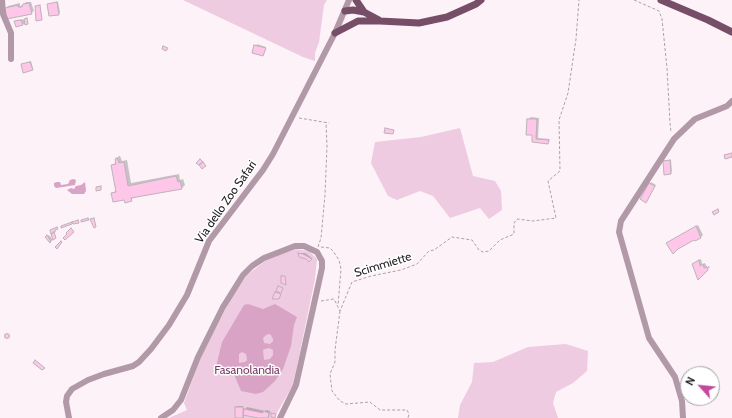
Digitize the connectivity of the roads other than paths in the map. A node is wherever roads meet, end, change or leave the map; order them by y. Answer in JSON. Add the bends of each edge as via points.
{"nodes":[{"id":1,"x":2,"y":0,"type":"edge"},
{"id":2,"x":349,"y":0,"type":"edge"},
{"id":3,"x":356,"y":0,"type":"edge"},
{"id":4,"x":481,"y":0,"type":"edge"},
{"id":5,"x":661,"y":0,"type":"edge"},
{"id":6,"x":345,"y":11,"type":"junction"},
{"id":7,"x":364,"y":12,"type":"junction"},
{"id":8,"x":380,"y":20,"type":"junction"},
{"id":9,"x":708,"y":20,"type":"junction"},
{"id":10,"x":358,"y":21,"type":"junction"},
{"id":11,"x":732,"y":25,"type":"edge"},
{"id":12,"x":732,"y":32,"type":"edge"},
{"id":13,"x":335,"y":33,"type":"junction"},
{"id":14,"x":12,"y":59,"type":"dead end"},
{"id":15,"x":732,"y":101,"type":"edge"},
{"id":16,"x":67,"y":396,"type":"junction"},
{"id":17,"x":66,"y":418,"type":"edge"},
{"id":18,"x":69,"y":418,"type":"edge"},
{"id":19,"x":161,"y":418,"type":"edge"},
{"id":20,"x":280,"y":418,"type":"edge"},
{"id":21,"x":683,"y":418,"type":"edge"}],
"edges":[{"from":1,"to":14,"type":"street","via":[[3,14],[11,33]]},
{"from":2,"to":6,"type":"street","name":"Via dello Zoo Safari"},
{"from":3,"to":7,"type":"main road"},
{"from":4,"to":8,"type":"main road","via":[[447,17],[419,23]]},
{"from":5,"to":9,"type":"main road"},
{"from":6,"to":7,"type":"main road"},
{"from":6,"to":10,"type":"main road"},
{"from":6,"to":13,"type":"street","name":"Via dello Zoo Safari"},
{"from":7,"to":8,"type":"main road"},
{"from":8,"to":10,"type":"main road"},
{"from":9,"to":11,"type":"main road"},
{"from":9,"to":12,"type":"main road"},
{"from":10,"to":13,"type":"main road"},
{"from":13,"to":16,"type":"street","name":"Via dello Zoo Safari","via":[[273,154],[209,241],[180,308],[152,349],[133,366],[88,380],[72,389]]},
{"from":15,"to":21,"type":"street","via":[[727,106],[694,119],[674,139],[621,221],[619,232],[649,338],[675,376],[682,402]]},
{"from":16,"to":17,"type":"street","via":[[63,410]]},
{"from":16,"to":18,"type":"street","via":[[66,408]]},
{"from":19,"to":20,"type":"street","via":[[173,410],[181,400],[201,351],[243,275],[264,258],[295,246],[304,246],[318,249],[322,268],[296,385]]}]}
